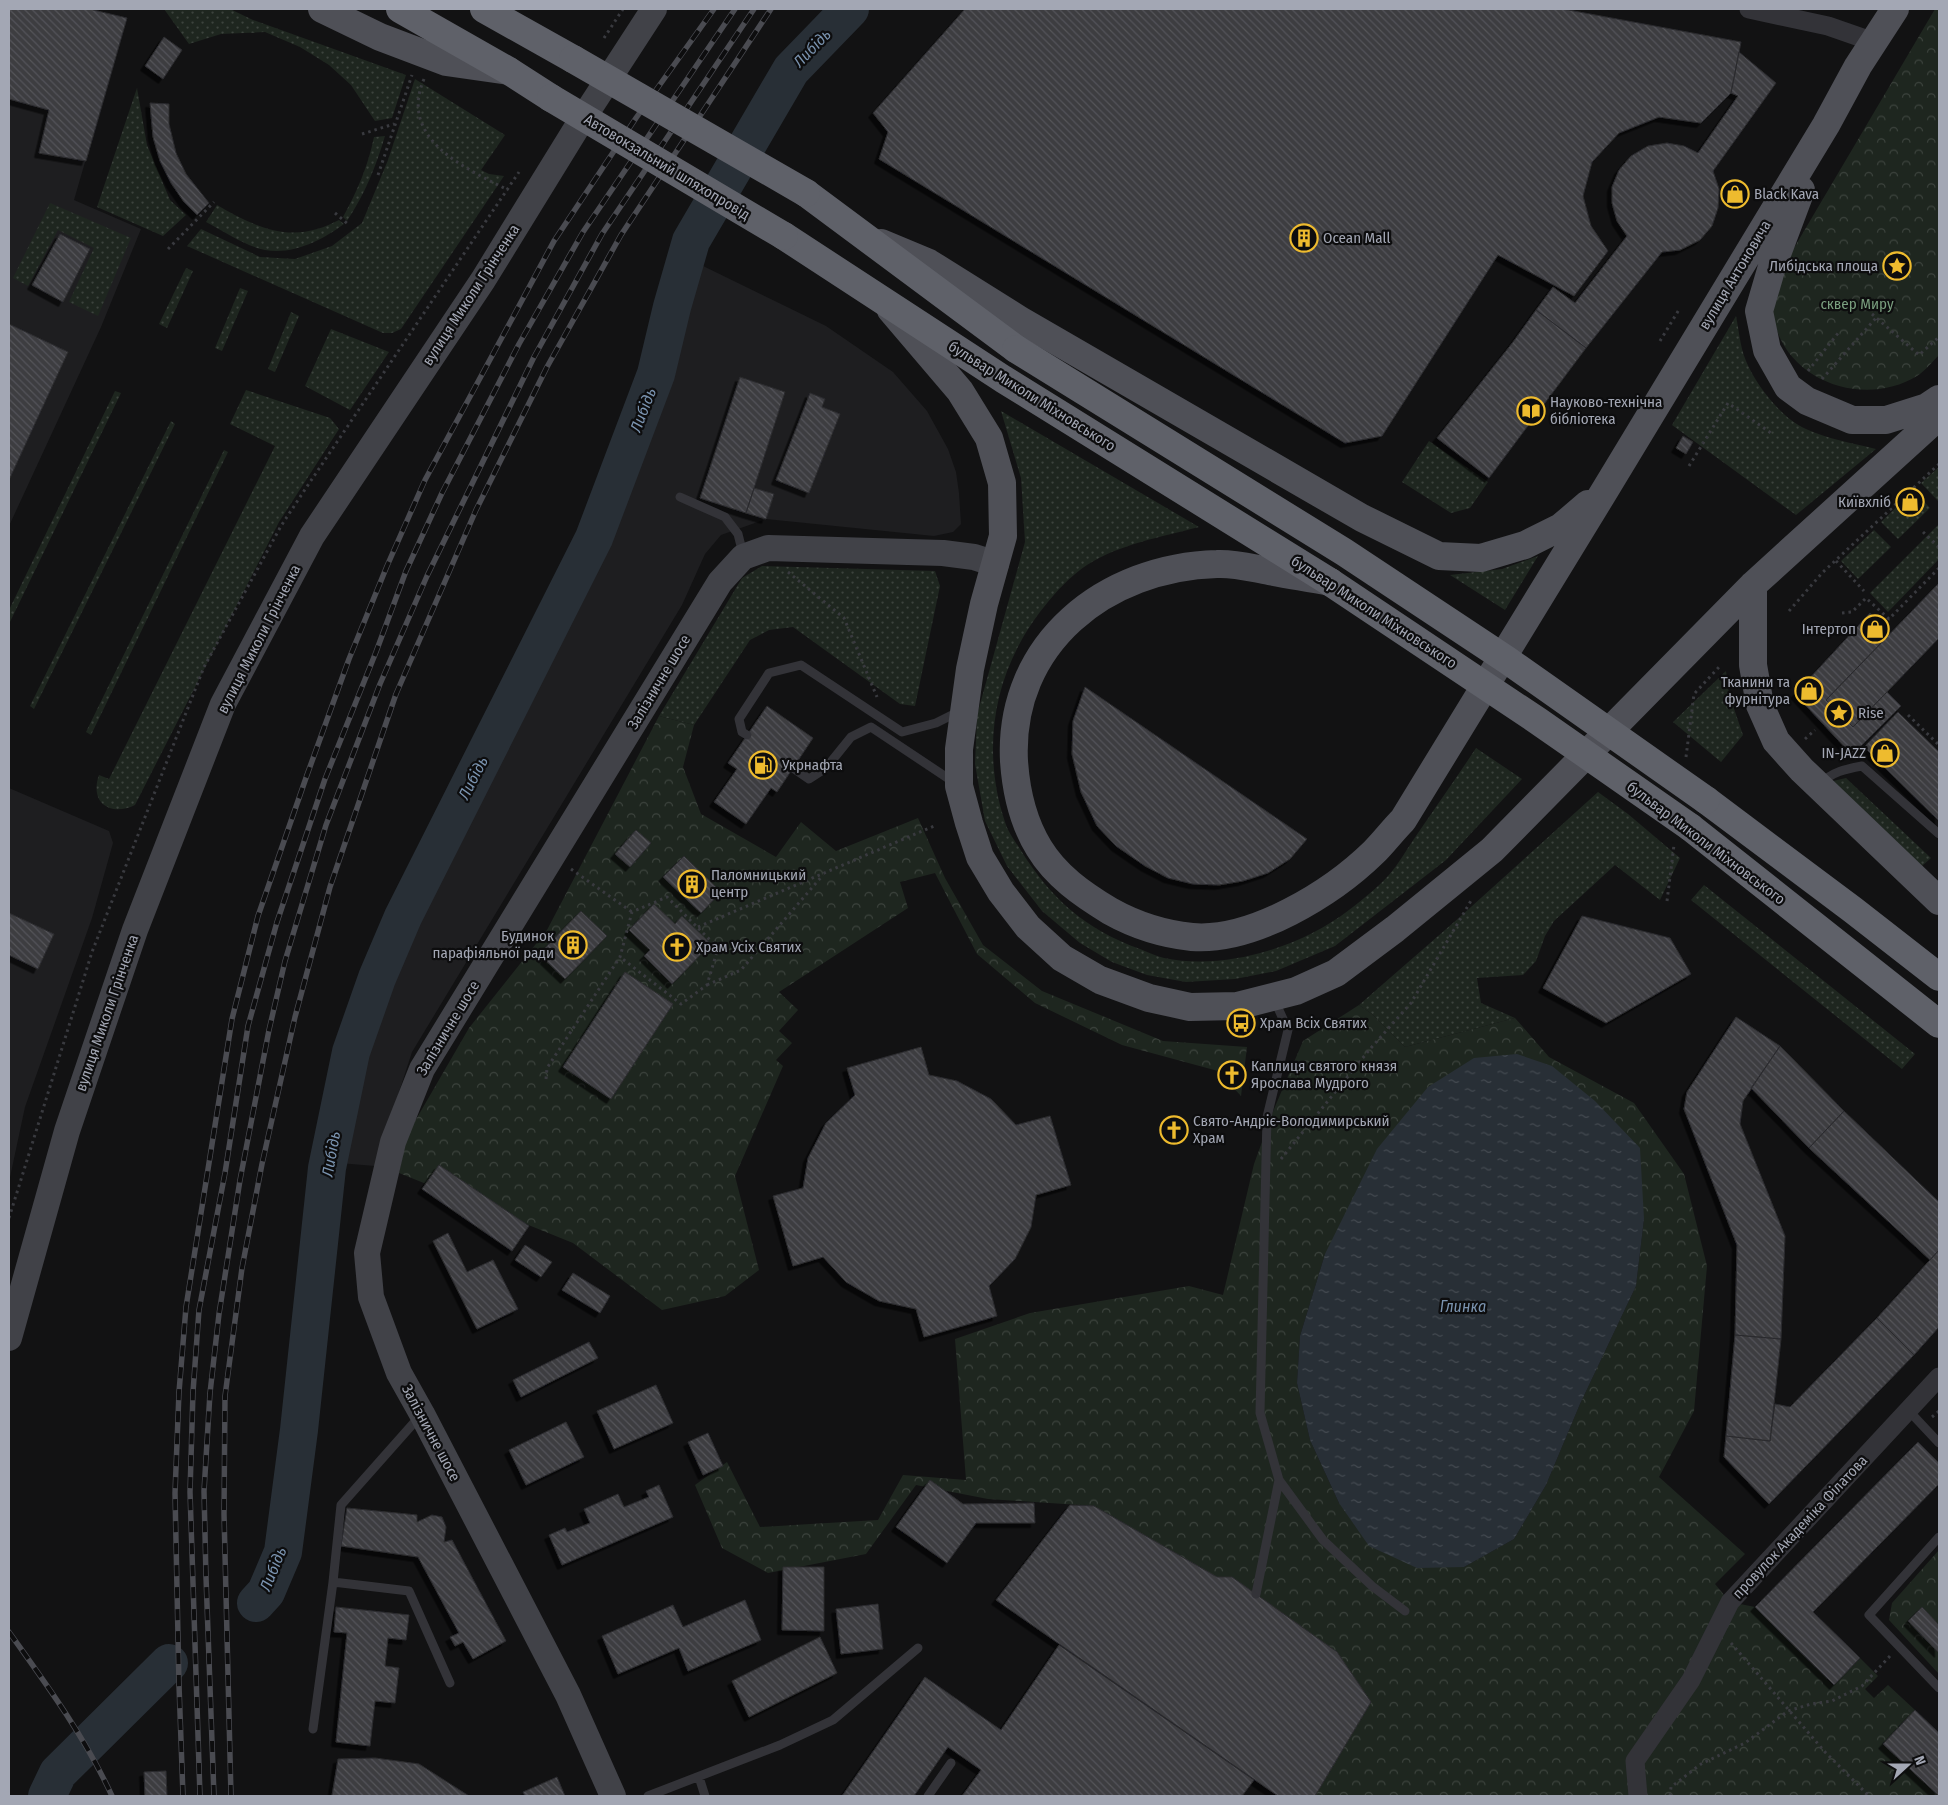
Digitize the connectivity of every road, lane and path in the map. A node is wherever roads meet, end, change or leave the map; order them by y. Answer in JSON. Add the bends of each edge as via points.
{"nodes":[{"id":1,"x":322,"y":9,"type":"edge"},
{"id":2,"x":400,"y":9,"type":"edge"},
{"id":3,"x":484,"y":9,"type":"edge"},
{"id":4,"x":654,"y":9,"type":"edge"},
{"id":5,"x":1749,"y":9,"type":"edge"},
{"id":6,"x":1895,"y":9,"type":"edge"},
{"id":7,"x":504,"y":16,"type":"edge"},
{"id":8,"x":1874,"y":42,"type":"junction"},
{"id":9,"x":509,"y":71,"type":"junction"},
{"id":10,"x":413,"y":72,"type":"dead end"},
{"id":11,"x":424,"y":79,"type":"dead end"},
{"id":12,"x":395,"y":124,"type":"junction"},
{"id":13,"x":1826,"y":125,"type":"junction"},
{"id":14,"x":362,"y":134,"type":"dead end"},
{"id":15,"x":378,"y":174,"type":"dead end"},
{"id":16,"x":508,"y":190,"type":"dead end"},
{"id":17,"x":214,"y":202,"type":"dead end"},
{"id":18,"x":335,"y":213,"type":"dead end"},
{"id":19,"x":349,"y":225,"type":"dead end"},
{"id":20,"x":784,"y":236,"type":"joint"},
{"id":21,"x":866,"y":237,"type":"junction"},
{"id":22,"x":168,"y":249,"type":"dead end"},
{"id":23,"x":884,"y":301,"type":"junction"},
{"id":24,"x":1680,"y":308,"type":"dead end"},
{"id":25,"x":1872,"y":314,"type":"dead end"},
{"id":26,"x":1876,"y":318,"type":"junction"},
{"id":27,"x":1839,"y":332,"type":"dead end"},
{"id":28,"x":1939,"y":337,"type":"edge"},
{"id":29,"x":1660,"y":340,"type":"dead end"},
{"id":30,"x":1808,"y":371,"type":"dead end"},
{"id":31,"x":1822,"y":379,"type":"dead end"},
{"id":32,"x":1939,"y":399,"type":"edge"},
{"id":33,"x":1939,"y":416,"type":"edge"},
{"id":34,"x":1770,"y":433,"type":"dead end"},
{"id":35,"x":1939,"y":464,"type":"edge"},
{"id":36,"x":1689,"y":466,"type":"dead end"},
{"id":37,"x":1605,"y":490,"type":"junction"},
{"id":38,"x":680,"y":496,"type":"dead end"},
{"id":39,"x":1923,"y":532,"type":"dead end"},
{"id":40,"x":1939,"y":547,"type":"edge"},
{"id":41,"x":744,"y":557,"type":"junction"},
{"id":42,"x":1836,"y":561,"type":"junction"},
{"id":43,"x":996,"y":564,"type":"junction"},
{"id":44,"x":781,"y":566,"type":"dead end"},
{"id":45,"x":1939,"y":568,"type":"edge"},
{"id":46,"x":1330,"y":582,"type":"junction"},
{"id":47,"x":1753,"y":585,"type":"junction"},
{"id":48,"x":1864,"y":591,"type":"dead end"},
{"id":49,"x":1789,"y":611,"type":"dead end"},
{"id":50,"x":1842,"y":613,"type":"dead end"},
{"id":51,"x":1720,"y":666,"type":"dead end"},
{"id":52,"x":1694,"y":694,"type":"dead end"},
{"id":53,"x":964,"y":709,"type":"junction"},
{"id":54,"x":1908,"y":714,"type":"dead end"},
{"id":55,"x":887,"y":722,"type":"junction"},
{"id":56,"x":747,"y":735,"type":"dead end"},
{"id":57,"x":1939,"y":745,"type":"edge"},
{"id":58,"x":793,"y":768,"type":"dead end"},
{"id":59,"x":959,"y":786,"type":"junction"},
{"id":60,"x":1819,"y":786,"type":"junction"},
{"id":61,"x":934,"y":826,"type":"dead end"},
{"id":62,"x":1939,"y":834,"type":"edge"},
{"id":63,"x":564,"y":864,"type":"dead end"},
{"id":64,"x":823,"y":875,"type":"junction"},
{"id":65,"x":1472,"y":899,"type":"dead end"},
{"id":66,"x":1939,"y":901,"type":"edge"},
{"id":67,"x":632,"y":912,"type":"junction"},
{"id":68,"x":698,"y":927,"type":"junction"},
{"id":69,"x":620,"y":957,"type":"junction"},
{"id":70,"x":1939,"y":977,"type":"edge"},
{"id":71,"x":706,"y":986,"type":"junction"},
{"id":72,"x":1274,"y":998,"type":"junction"},
{"id":73,"x":1939,"y":1024,"type":"edge"},
{"id":74,"x":546,"y":1078,"type":"dead end"},
{"id":75,"x":48,"y":1095,"type":"dead end"},
{"id":76,"x":1267,"y":1176,"type":"junction"},
{"id":77,"x":9,"y":1218,"type":"edge"},
{"id":78,"x":9,"y":1338,"type":"edge"},
{"id":79,"x":1939,"y":1378,"type":"edge"},
{"id":80,"x":1909,"y":1411,"type":"junction"},
{"id":81,"x":422,"y":1414,"type":"junction"},
{"id":82,"x":1939,"y":1443,"type":"edge"},
{"id":83,"x":1279,"y":1480,"type":"junction"},
{"id":84,"x":1939,"y":1537,"type":"edge"},
{"id":85,"x":333,"y":1582,"type":"junction"},
{"id":86,"x":1256,"y":1594,"type":"dead end"},
{"id":87,"x":1405,"y":1611,"type":"dead end"},
{"id":88,"x":1718,"y":1627,"type":"junction"},
{"id":89,"x":1899,"y":1646,"type":"junction"},
{"id":90,"x":918,"y":1648,"type":"dead end"},
{"id":91,"x":450,"y":1684,"type":"dead end"},
{"id":92,"x":1939,"y":1688,"type":"edge"},
{"id":93,"x":1788,"y":1711,"type":"junction"},
{"id":94,"x":313,"y":1730,"type":"dead end"},
{"id":95,"x":951,"y":1763,"type":"dead end"},
{"id":96,"x":699,"y":1777,"type":"junction"},
{"id":97,"x":613,"y":1796,"type":"edge"},
{"id":98,"x":648,"y":1796,"type":"edge"},
{"id":99,"x":705,"y":1796,"type":"edge"},
{"id":100,"x":928,"y":1796,"type":"edge"},
{"id":101,"x":1638,"y":1796,"type":"edge"},
{"id":102,"x":1670,"y":1796,"type":"edge"},
{"id":103,"x":1869,"y":1796,"type":"edge"}],
"edges":[{"from":1,"to":9,"type":"main road","via":[[380,37],[446,62]]},
{"from":2,"to":9,"type":"highway","name":"Автовокзальний шляхопровід"},
{"from":3,"to":7,"type":"highway"},
{"from":4,"to":78,"type":"street","name":"вулиця Миколи Грінченка","via":[[483,280],[312,536],[223,704],[132,939],[67,1132]]},
{"from":5,"to":8,"type":"street","via":[[1828,26]]},
{"from":6,"to":8,"type":"main road","name":"вулиця Антоновича"},
{"from":7,"to":21,"type":"highway","bridge":true,"via":[[806,193]]},
{"from":8,"to":13,"type":"main road","name":"вулиця Антоновича"},
{"from":9,"to":20,"type":"highway","name":"Автовокзальний шляхопровід","bridge":true},
{"from":10,"to":12,"type":"path"},
{"from":11,"to":16,"type":"path","via":[[418,93],[418,110],[435,144],[458,164]]},
{"from":12,"to":14,"type":"path"},
{"from":12,"to":15,"type":"path"},
{"from":13,"to":32,"type":"main road","via":[[1771,270],[1759,311],[1767,350],[1788,387],[1807,401],[1852,420],[1886,420],[1927,408]]},
{"from":13,"to":37,"type":"main road","name":"вулиця Антоновича"},
{"from":17,"to":22,"type":"path"},
{"from":18,"to":19,"type":"path"},
{"from":20,"to":23,"type":"highway","name":"бульвар Миколи Міхновського"},
{"from":21,"to":37,"type":"main road","via":[[929,263],[1020,320],[1353,513],[1439,556],[1481,558],[1525,545],[1561,527]]},
{"from":21,"to":70,"type":"highway","bridge":true,"via":[[1016,348],[1344,552],[1507,660],[1706,800]]},
{"from":23,"to":43,"type":"main road","via":[[960,391],[989,438],[1002,483],[1003,536]]},
{"from":23,"to":46,"type":"highway","name":"бульвар Миколи Міхновського"},
{"from":24,"to":29,"type":"path"},
{"from":25,"to":26,"type":"path"},
{"from":26,"to":28,"type":"path","via":[[1919,355]]},
{"from":26,"to":31,"type":"path"},
{"from":27,"to":30,"type":"path"},
{"from":33,"to":47,"type":"main road"},
{"from":34,"to":36,"type":"path","via":[[1728,403]]},
{"from":35,"to":42,"type":"path"},
{"from":37,"to":46,"type":"main road","name":"вулиця Антоновича","via":[[1403,820],[1374,852],[1334,884],[1270,921],[1232,934],[1193,937],[1157,931],[1122,918],[1061,876],[1038,847],[1024,816],[1016,783],[1014,748],[1017,714],[1027,682],[1060,630],[1107,592],[1161,572],[1218,564]]},
{"from":38,"to":41,"type":"lane","via":[[725,517],[738,534]]},
{"from":39,"to":40,"type":"path"},
{"from":41,"to":43,"type":"street","name":"Залізничне шосе","via":[[777,548],[943,553]]},
{"from":41,"to":81,"type":"street","name":"Залізничне шосе","via":[[720,582],[422,1069],[393,1142],[367,1253],[371,1297],[399,1373]]},
{"from":42,"to":48,"type":"path"},
{"from":42,"to":49,"type":"path"},
{"from":43,"to":53,"type":"main road","via":[[976,641]]},
{"from":44,"to":55,"type":"path","via":[[844,618]]},
{"from":45,"to":50,"type":"path","via":[[1889,619],[1866,598],[1852,612]]},
{"from":46,"to":73,"type":"highway","name":"бульвар Миколи Міхновського","bridge":true,"via":[[1690,828]]},
{"from":47,"to":60,"type":"main road","via":[[1753,665],[1760,704],[1776,741]]},
{"from":47,"to":72,"type":"main road","via":[[1492,850],[1336,973]]},
{"from":51,"to":52,"type":"path"},
{"from":53,"to":55,"type":"lane","via":[[936,723],[902,732]]},
{"from":53,"to":59,"type":"main road"},
{"from":54,"to":57,"type":"path"},
{"from":55,"to":56,"type":"lane","via":[[801,665],[769,673],[738,719],[742,732]]},
{"from":58,"to":59,"type":"lane","via":[[809,779],[826,768],[851,737],[872,728]]},
{"from":59,"to":72,"type":"main road","via":[[980,857],[1028,927],[1062,958],[1100,980],[1149,998],[1190,1007],[1236,1006]]},
{"from":60,"to":62,"type":"lane","via":[[1829,775],[1862,766]]},
{"from":60,"to":66,"type":"main road"},
{"from":61,"to":64,"type":"path"},
{"from":63,"to":67,"type":"path"},
{"from":64,"to":68,"type":"path"},
{"from":64,"to":71,"type":"path","via":[[741,970]]},
{"from":65,"to":76,"type":"path","via":[[1411,1003]]},
{"from":67,"to":68,"type":"path","via":[[667,897]]},
{"from":67,"to":69,"type":"path"},
{"from":68,"to":71,"type":"path","via":[[718,948]]},
{"from":69,"to":71,"type":"path","via":[[681,1004]]},
{"from":69,"to":74,"type":"path","via":[[547,1068]]},
{"from":72,"to":76,"type":"lane","via":[[1288,1030],[1267,1117]]},
{"from":75,"to":77,"type":"path"},
{"from":76,"to":83,"type":"lane","via":[[1260,1413]]},
{"from":79,"to":80,"type":"street","name":"провулок Академіка Філатова"},
{"from":80,"to":82,"type":"lane"},
{"from":80,"to":88,"type":"street","name":"провулок Академіка Філатова","via":[[1730,1602]]},
{"from":81,"to":85,"type":"lane","via":[[341,1505]]},
{"from":81,"to":97,"type":"street","name":"Залізничне шосе","via":[[568,1695]]},
{"from":83,"to":86,"type":"lane"},
{"from":83,"to":87,"type":"lane","via":[[1323,1540],[1372,1586]]},
{"from":84,"to":89,"type":"lane","via":[[1869,1615]]},
{"from":85,"to":91,"type":"lane","via":[[409,1592]]},
{"from":85,"to":94,"type":"lane"},
{"from":88,"to":93,"type":"path"},
{"from":88,"to":101,"type":"street","name":"провулок Академіка Філатова","via":[[1690,1680],[1635,1761]]},
{"from":89,"to":92,"type":"lane"},
{"from":89,"to":93,"type":"path","via":[[1862,1686],[1832,1701]]},
{"from":90,"to":96,"type":"lane","via":[[833,1720]]},
{"from":93,"to":102,"type":"path","via":[[1745,1743],[1701,1764],[1670,1788]]},
{"from":93,"to":103,"type":"path"},
{"from":95,"to":100,"type":"lane"},
{"from":96,"to":98,"type":"lane"},
{"from":96,"to":99,"type":"lane"}]}
